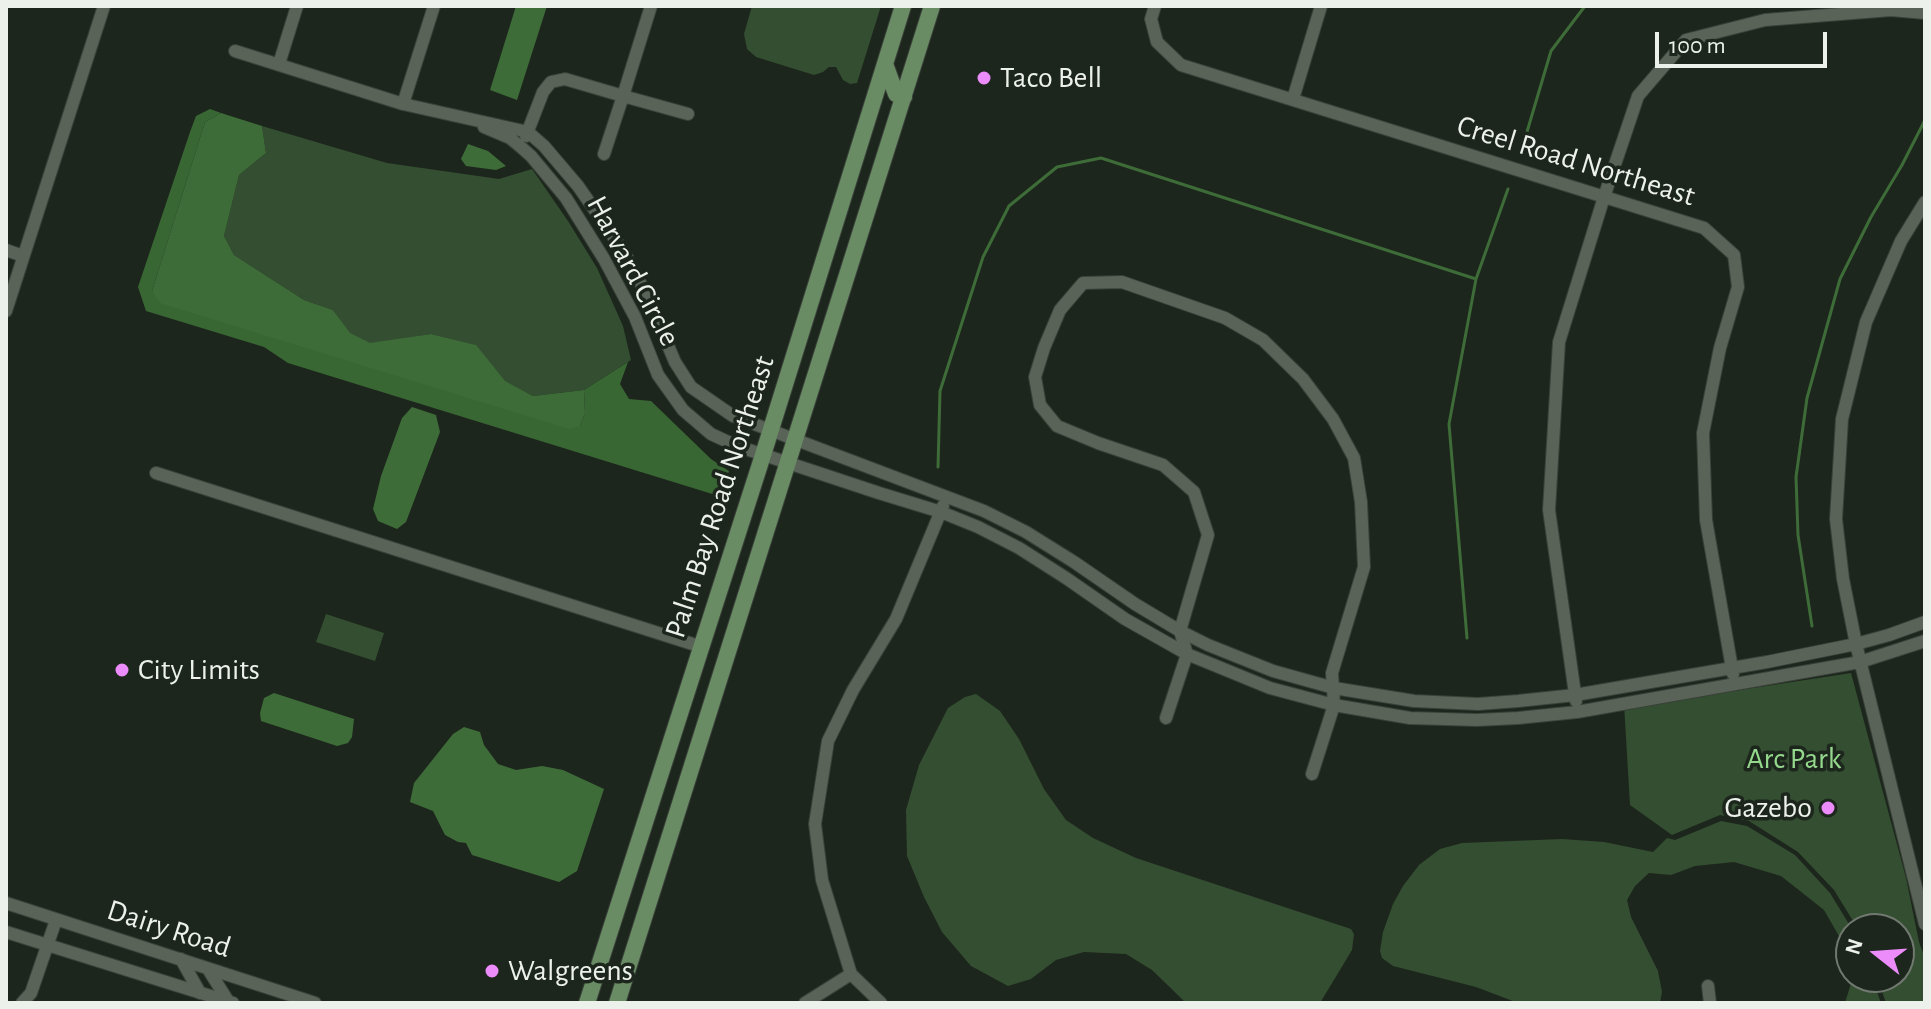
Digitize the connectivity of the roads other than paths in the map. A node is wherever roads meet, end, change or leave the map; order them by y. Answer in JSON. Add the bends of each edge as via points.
{"nodes":[{"id":1,"x":104,"y":6,"type":"edge"},
{"id":2,"x":297,"y":6,"type":"edge"},
{"id":3,"x":434,"y":6,"type":"edge"},
{"id":4,"x":651,"y":6,"type":"edge"},
{"id":5,"x":903,"y":6,"type":"edge"},
{"id":6,"x":932,"y":6,"type":"edge"},
{"id":7,"x":1155,"y":6,"type":"edge"},
{"id":8,"x":1321,"y":6,"type":"edge"},
{"id":9,"x":1890,"y":8,"type":"edge"},
{"id":10,"x":1925,"y":13,"type":"edge"},
{"id":11,"x":235,"y":51,"type":"dead end"},
{"id":12,"x":279,"y":64,"type":"junction"},
{"id":13,"x":885,"y":64,"type":"junction"},
{"id":14,"x":623,"y":96,"type":"junction"},
{"id":15,"x":904,"y":97,"type":"junction"},
{"id":16,"x":1293,"y":99,"type":"junction"},
{"id":17,"x":874,"y":100,"type":"junction"},
{"id":18,"x":403,"y":104,"type":"junction"},
{"id":19,"x":452,"y":114,"type":"junction"},
{"id":20,"x":688,"y":114,"type":"dead end"},
{"id":21,"x":528,"y":132,"type":"junction"},
{"id":22,"x":889,"y":143,"type":"junction"},
{"id":23,"x":522,"y":148,"type":"junction"},
{"id":24,"x":604,"y":154,"type":"dead end"},
{"id":25,"x":1604,"y":197,"type":"junction"},
{"id":26,"x":1925,"y":202,"type":"edge"},
{"id":27,"x":6,"y":250,"type":"edge"},
{"id":28,"x":23,"y":256,"type":"junction"},
{"id":29,"x":6,"y":311,"type":"edge"},
{"id":30,"x":770,"y":431,"type":"junction"},
{"id":31,"x":795,"y":440,"type":"junction"},
{"id":32,"x":763,"y":455,"type":"junction"},
{"id":33,"x":788,"y":463,"type":"junction"},
{"id":34,"x":156,"y":473,"type":"dead end"},
{"id":35,"x":946,"y":495,"type":"junction"},
{"id":36,"x":941,"y":512,"type":"junction"},
{"id":37,"x":1925,"y":622,"type":"edge"},
{"id":38,"x":1180,"y":631,"type":"junction"},
{"id":39,"x":1925,"y":641,"type":"edge"},
{"id":40,"x":1856,"y":644,"type":"junction"},
{"id":41,"x":702,"y":647,"type":"junction"},
{"id":42,"x":1187,"y":654,"type":"junction"},
{"id":43,"x":1860,"y":662,"type":"junction"},
{"id":44,"x":1732,"y":667,"type":"junction"},
{"id":45,"x":720,"y":678,"type":"junction"},
{"id":46,"x":1735,"y":685,"type":"junction"},
{"id":47,"x":1334,"y":688,"type":"junction"},
{"id":48,"x":1575,"y":695,"type":"junction"},
{"id":49,"x":1334,"y":705,"type":"junction"},
{"id":50,"x":1577,"y":712,"type":"junction"},
{"id":51,"x":1166,"y":718,"type":"dead end"},
{"id":52,"x":1312,"y":774,"type":"dead end"},
{"id":53,"x":6,"y":903,"type":"edge"},
{"id":54,"x":56,"y":920,"type":"junction"},
{"id":55,"x":1925,"y":924,"type":"edge"},
{"id":56,"x":6,"y":932,"type":"edge"},
{"id":57,"x":48,"y":945,"type":"junction"},
{"id":58,"x":181,"y":959,"type":"junction"},
{"id":59,"x":208,"y":969,"type":"junction"},
{"id":60,"x":851,"y":974,"type":"junction"},
{"id":61,"x":1708,"y":986,"type":"dead end"},
{"id":62,"x":200,"y":993,"type":"junction"},
{"id":63,"x":230,"y":1002,"type":"edge"},
{"id":64,"x":22,"y":1003,"type":"edge"},
{"id":65,"x":315,"y":1003,"type":"edge"},
{"id":66,"x":587,"y":1003,"type":"edge"},
{"id":67,"x":617,"y":1003,"type":"edge"},
{"id":68,"x":805,"y":1003,"type":"edge"},
{"id":69,"x":881,"y":1003,"type":"edge"},
{"id":70,"x":1710,"y":1003,"type":"edge"}],
"edges":[{"from":1,"to":28,"type":"street"},
{"from":2,"to":12,"type":"street"},
{"from":3,"to":18,"type":"street"},
{"from":4,"to":14,"type":"street"},
{"from":5,"to":13,"type":"main road","name":"Palm Bay Road Northeast"},
{"from":6,"to":15,"type":"main road","name":"Palm Bay Road Northeast"},
{"from":7,"to":16,"type":"street","name":"Creel Road Northeast","via":[[1151,19],[1157,42],[1181,65]]},
{"from":8,"to":16,"type":"street"},
{"from":9,"to":10,"type":"street"},
{"from":9,"to":25,"type":"street","via":[[1765,20],[1686,40],[1638,96]]},
{"from":11,"to":12,"type":"street","name":"Harvard Circle"},
{"from":12,"to":18,"type":"street","name":"Harvard Circle"},
{"from":13,"to":15,"type":"main road","via":[[896,94]]},
{"from":13,"to":17,"type":"main road","name":"Palm Bay Road Northeast"},
{"from":14,"to":20,"type":"street"},
{"from":14,"to":21,"type":"street","via":[[565,79],[551,82]]},
{"from":14,"to":24,"type":"street"},
{"from":15,"to":22,"type":"main road","name":"Palm Bay Road Northeast"},
{"from":16,"to":25,"type":"street","name":"Creel Road Northeast"},
{"from":17,"to":22,"type":"main road","via":[[887,125]]},
{"from":17,"to":30,"type":"main road","name":"Palm Bay Road Northeast"},
{"from":18,"to":19,"type":"street","name":"Harvard Circle"},
{"from":19,"to":21,"type":"street","name":"Harvard Circle"},
{"from":19,"to":23,"type":"street","name":"Harvard Circle"},
{"from":21,"to":23,"type":"street"},
{"from":21,"to":30,"type":"street","name":"Harvard Circle","via":[[578,186],[624,252],[691,387],[733,416]]},
{"from":22,"to":31,"type":"main road","name":"Palm Bay Road Northeast"},
{"from":23,"to":32,"type":"street","name":"Harvard Circle","via":[[566,198],[604,259],[658,375],[683,410],[711,434]]},
{"from":25,"to":44,"type":"street","name":"Creel Road Northeast","via":[[1704,228],[1734,255],[1738,287],[1703,433],[1706,520]]},
{"from":25,"to":48,"type":"street","via":[[1559,342],[1549,510]]},
{"from":26,"to":40,"type":"street","via":[[1901,241],[1866,322],[1842,419],[1836,519]]},
{"from":27,"to":28,"type":"street"},
{"from":28,"to":29,"type":"street"},
{"from":30,"to":31,"type":"street","name":"Harvard Circle"},
{"from":30,"to":32,"type":"main road","name":"Palm Bay Road Northeast"},
{"from":31,"to":33,"type":"main road","name":"Palm Bay Road Northeast"},
{"from":31,"to":35,"type":"street","name":"Harvard Circle"},
{"from":32,"to":33,"type":"street","name":"Harvard Circle"},
{"from":32,"to":41,"type":"main road","name":"Palm Bay Road Northeast"},
{"from":33,"to":36,"type":"street","name":"Harvard Circle"},
{"from":33,"to":45,"type":"main road","name":"Palm Bay Road Northeast"},
{"from":34,"to":41,"type":"street"},
{"from":35,"to":36,"type":"street"},
{"from":35,"to":38,"type":"street","name":"Harvard Circle","via":[[1026,532]]},
{"from":36,"to":42,"type":"street","name":"Harvard Circle","via":[[1019,548]]},
{"from":36,"to":60,"type":"street","via":[[896,619],[828,741],[815,824],[822,880]]},
{"from":37,"to":40,"type":"street","name":"Harvard Circle"},
{"from":38,"to":42,"type":"street"},
{"from":38,"to":47,"type":"street","name":"Harvard Circle","via":[[1273,671]]},
{"from":38,"to":47,"type":"street","via":[[1208,535],[1194,492],[1163,465],[1057,426],[1040,405],[1035,377],[1044,348],[1060,310],[1083,283],[1122,282],[1225,318],[1263,340],[1303,379],[1333,419],[1354,458],[1364,567],[1332,673]]},
{"from":39,"to":43,"type":"street","name":"Harvard Circle"},
{"from":40,"to":43,"type":"street"},
{"from":40,"to":44,"type":"street","name":"Harvard Circle"},
{"from":41,"to":45,"type":"main road"},
{"from":41,"to":66,"type":"main road","name":"Palm Bay Road Northeast"},
{"from":42,"to":49,"type":"street","name":"Harvard Circle","via":[[1270,688]]},
{"from":42,"to":51,"type":"street"},
{"from":43,"to":46,"type":"street","name":"Harvard Circle"},
{"from":43,"to":55,"type":"street"},
{"from":44,"to":46,"type":"street","name":"Creel Road Northeast"},
{"from":44,"to":48,"type":"street","name":"Harvard Circle"},
{"from":45,"to":67,"type":"main road","name":"Palm Bay Road Northeast"},
{"from":46,"to":50,"type":"street","name":"Harvard Circle"},
{"from":47,"to":48,"type":"street","name":"Harvard Circle","via":[[1414,701],[1478,704]]},
{"from":47,"to":49,"type":"street"},
{"from":48,"to":50,"type":"street"},
{"from":49,"to":50,"type":"street","name":"Harvard Circle","via":[[1410,718],[1477,720]]},
{"from":49,"to":52,"type":"street"},
{"from":53,"to":54,"type":"street","name":"Dairy Road"},
{"from":54,"to":57,"type":"street"},
{"from":54,"to":58,"type":"street","name":"Dairy Road"},
{"from":56,"to":57,"type":"street","name":"Dairy Road"},
{"from":57,"to":62,"type":"street","name":"Dairy Road"},
{"from":57,"to":64,"type":"street","via":[[31,993]]},
{"from":58,"to":59,"type":"street","name":"Dairy Road"},
{"from":58,"to":62,"type":"street"},
{"from":59,"to":63,"type":"street"},
{"from":59,"to":65,"type":"street","name":"Dairy Road"},
{"from":60,"to":68,"type":"street"},
{"from":60,"to":69,"type":"street"},
{"from":61,"to":70,"type":"street"},
{"from":62,"to":63,"type":"street","name":"Dairy Road"}]}
